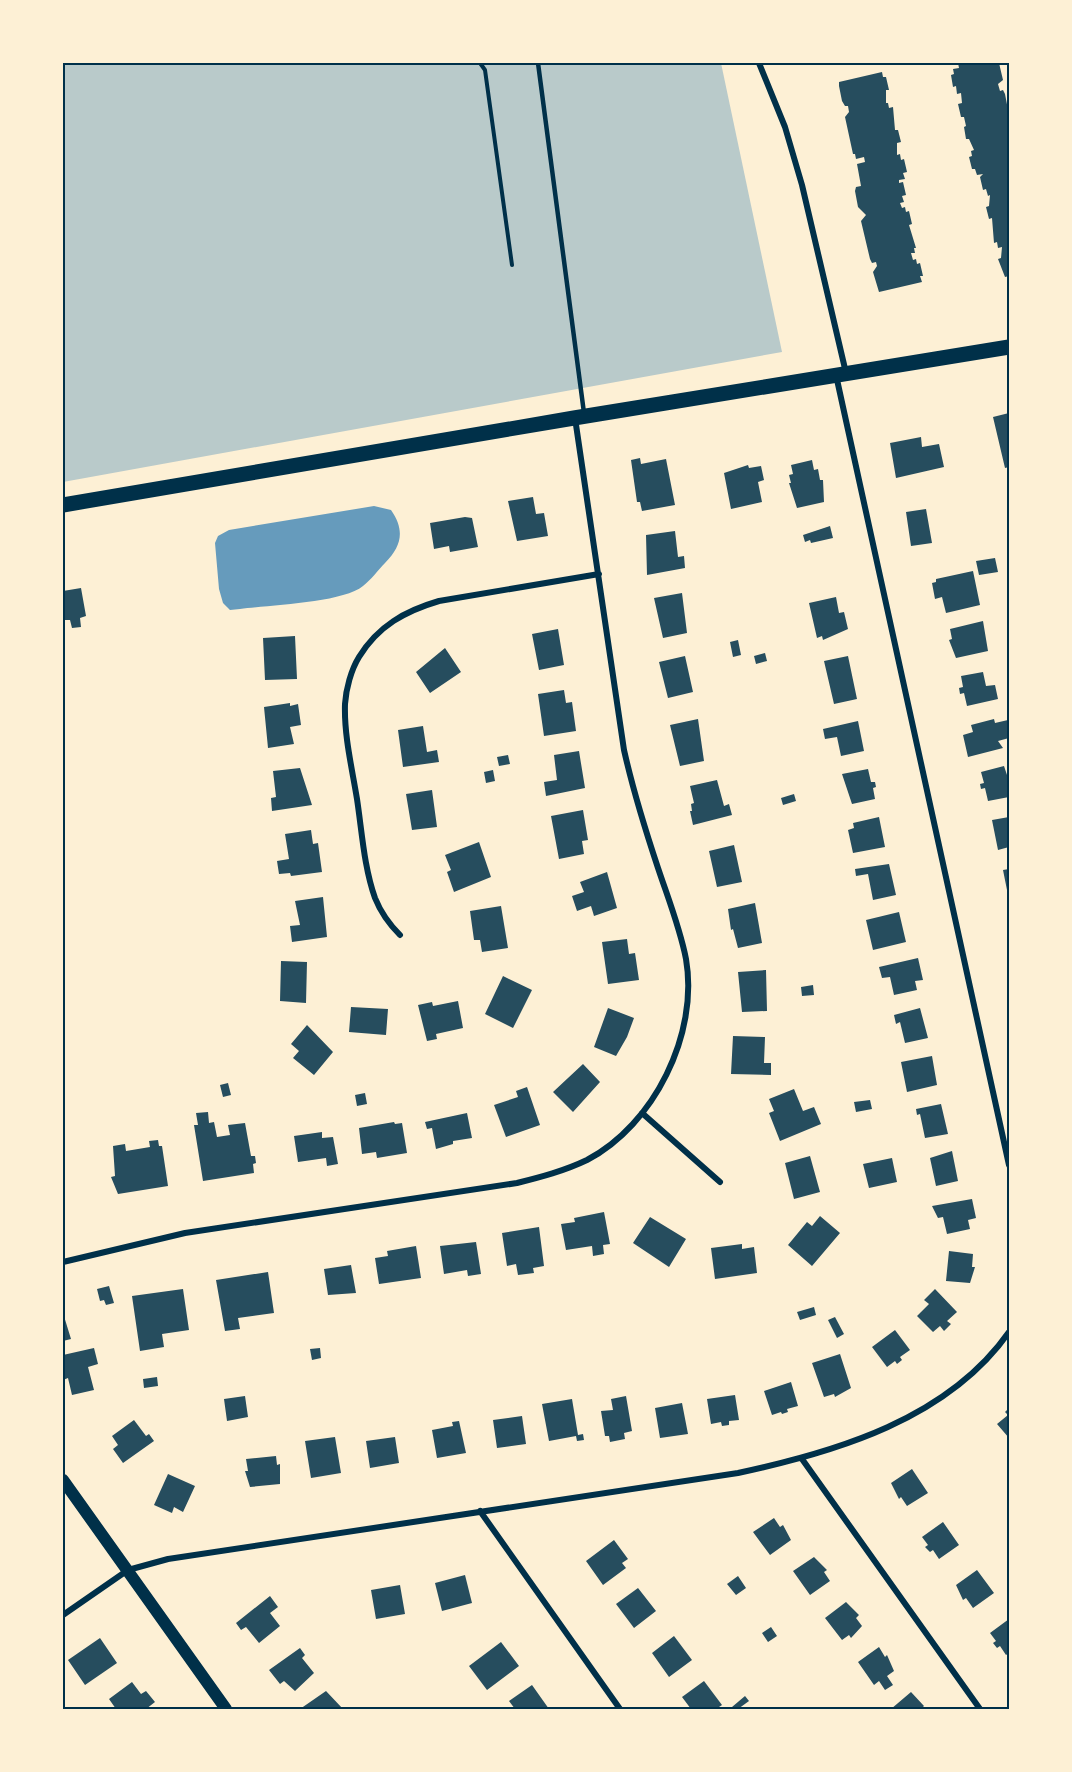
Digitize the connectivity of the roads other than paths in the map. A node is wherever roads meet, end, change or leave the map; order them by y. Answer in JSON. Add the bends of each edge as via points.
{"nodes":[{"id":1,"x":538,"y":63,"type":"edge"},
{"id":2,"x":759,"y":63,"type":"edge"},
{"id":3,"x":1009,"y":347,"type":"edge"},
{"id":4,"x":841,"y":374,"type":"junction"},
{"id":5,"x":579,"y":417,"type":"junction"},
{"id":6,"x":63,"y":505,"type":"edge"},
{"id":7,"x":599,"y":574,"type":"junction"},
{"id":8,"x":400,"y":935,"type":"dead end"},
{"id":9,"x":642,"y":1113,"type":"junction"},
{"id":10,"x":1009,"y":1165,"type":"edge"},
{"id":11,"x":720,"y":1182,"type":"dead end"},
{"id":12,"x":63,"y":1262,"type":"edge"},
{"id":13,"x":1009,"y":1332,"type":"edge"},
{"id":14,"x":802,"y":1460,"type":"junction"},
{"id":15,"x":63,"y":1480,"type":"edge"},
{"id":16,"x":480,"y":1511,"type":"junction"},
{"id":17,"x":128,"y":1570,"type":"junction"},
{"id":18,"x":63,"y":1615,"type":"edge"},
{"id":19,"x":226,"y":1709,"type":"edge"},
{"id":20,"x":620,"y":1709,"type":"edge"},
{"id":21,"x":980,"y":1709,"type":"edge"}],
"edges":[{"from":1,"to":5,"type":"lane"},
{"from":2,"to":4,"type":"street","via":[[785,127],[802,185]]},
{"from":3,"to":4,"type":"main road"},
{"from":4,"to":5,"type":"main road"},
{"from":4,"to":10,"type":"street"},
{"from":5,"to":6,"type":"main road"},
{"from":5,"to":7,"type":"street"},
{"from":7,"to":8,"type":"street","via":[[414,608],[376,634],[359,657],[349,680],[345,704],[348,745],[368,872],[385,920]]},
{"from":7,"to":9,"type":"street","via":[[624,750],[686,961],[688,994],[676,1053]]},
{"from":9,"to":11,"type":"street"},
{"from":9,"to":12,"type":"street","via":[[588,1159],[555,1174],[518,1183],[185,1233]]},
{"from":13,"to":14,"type":"street","via":[[978,1368],[906,1418]]},
{"from":14,"to":16,"type":"street"},
{"from":14,"to":21,"type":"street"},
{"from":15,"to":17,"type":"main road"},
{"from":16,"to":17,"type":"street","via":[[168,1559]]},
{"from":16,"to":20,"type":"street"},
{"from":17,"to":18,"type":"street"},
{"from":17,"to":19,"type":"main road"}]}
